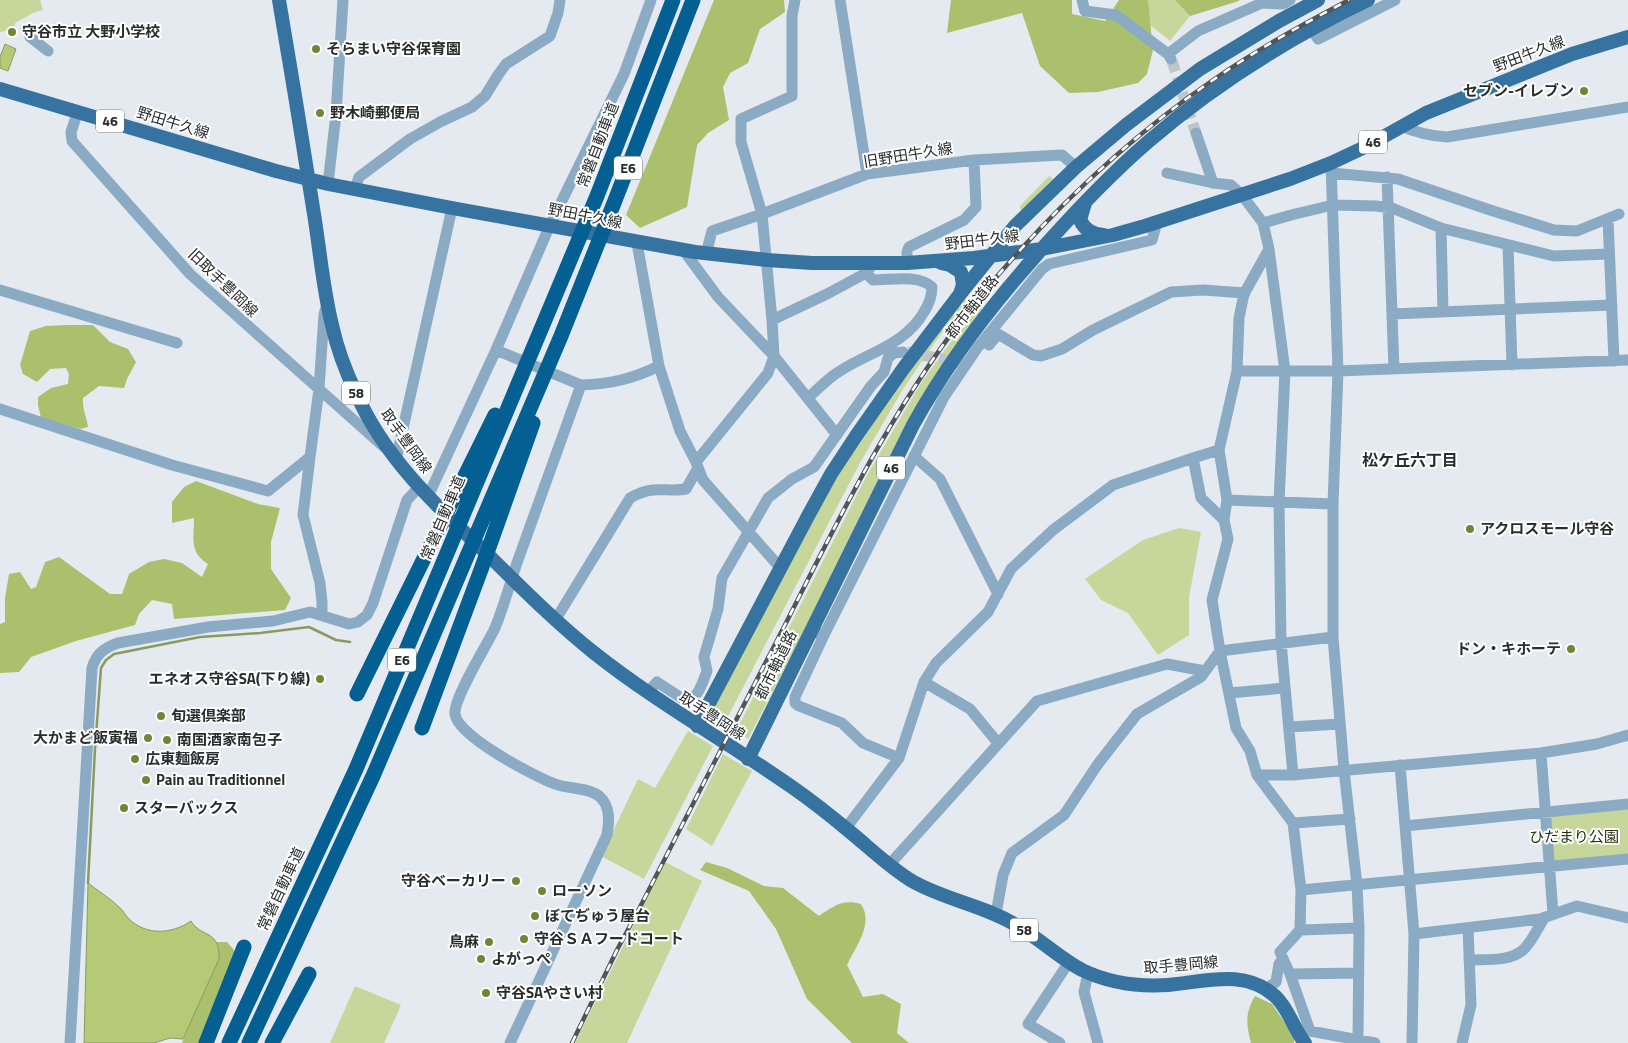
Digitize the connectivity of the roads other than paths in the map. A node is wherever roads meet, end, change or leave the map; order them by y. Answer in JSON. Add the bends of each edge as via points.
{"nodes":[{"id":1,"x":279,"y":0,"type":"edge"},
{"id":2,"x":343,"y":0,"type":"edge"},
{"id":3,"x":560,"y":0,"type":"edge"},
{"id":4,"x":651,"y":0,"type":"edge"},
{"id":5,"x":673,"y":0,"type":"edge"},
{"id":6,"x":693,"y":0,"type":"edge"},
{"id":7,"x":795,"y":0,"type":"edge"},
{"id":8,"x":840,"y":0,"type":"edge"},
{"id":9,"x":1082,"y":0,"type":"edge"},
{"id":10,"x":1290,"y":0,"type":"edge"},
{"id":11,"x":1318,"y":0,"type":"edge"},
{"id":12,"x":1368,"y":0,"type":"edge"},
{"id":13,"x":1395,"y":0,"type":"edge"},
{"id":14,"x":1312,"y":30,"type":"junction"},
{"id":15,"x":30,"y":37,"type":"dead end"},
{"id":16,"x":1628,"y":37,"type":"edge"},
{"id":17,"x":48,"y":51,"type":"dead end"},
{"id":18,"x":0,"y":89,"type":"edge"},
{"id":19,"x":1628,"y":107,"type":"edge"},
{"id":20,"x":78,"y":111,"type":"junction"},
{"id":21,"x":1401,"y":126,"type":"junction"},
{"id":22,"x":1196,"y":133,"type":"tunnel mouth"},
{"id":23,"x":974,"y":160,"type":"junction"},
{"id":24,"x":1076,"y":167,"type":"junction"},
{"id":25,"x":1331,"y":168,"type":"junction"},
{"id":26,"x":867,"y":174,"type":"junction"},
{"id":27,"x":1167,"y":174,"type":"dead end"},
{"id":28,"x":1387,"y":177,"type":"junction"},
{"id":29,"x":308,"y":179,"type":"junction"},
{"id":30,"x":1213,"y":183,"type":"junction"},
{"id":31,"x":328,"y":184,"type":"junction"},
{"id":32,"x":355,"y":189,"type":"junction"},
{"id":33,"x":1242,"y":195,"type":"junction"},
{"id":34,"x":1086,"y":201,"type":"junction"},
{"id":35,"x":1333,"y":205,"type":"junction"},
{"id":36,"x":1388,"y":207,"type":"junction"},
{"id":37,"x":452,"y":208,"type":"junction"},
{"id":38,"x":762,"y":214,"type":"junction"},
{"id":39,"x":1619,"y":214,"type":"dead end"},
{"id":40,"x":1608,"y":219,"type":"junction"},
{"id":41,"x":1157,"y":222,"type":"junction"},
{"id":42,"x":1263,"y":224,"type":"junction"},
{"id":43,"x":550,"y":225,"type":"junction"},
{"id":44,"x":1441,"y":228,"type":"junction"},
{"id":45,"x":1113,"y":234,"type":"junction"},
{"id":46,"x":637,"y":242,"type":"junction"},
{"id":47,"x":1508,"y":245,"type":"junction"},
{"id":48,"x":1042,"y":249,"type":"junction"},
{"id":49,"x":1268,"y":249,"type":"junction"},
{"id":50,"x":684,"y":251,"type":"junction"},
{"id":51,"x":706,"y":254,"type":"junction"},
{"id":52,"x":1609,"y":254,"type":"junction"},
{"id":53,"x":991,"y":256,"type":"junction"},
{"id":54,"x":767,"y":260,"type":"junction"},
{"id":55,"x":930,"y":262,"type":"junction"},
{"id":56,"x":907,"y":263,"type":"junction"},
{"id":57,"x":870,"y":268,"type":"junction"},
{"id":58,"x":565,"y":273,"type":"junction"},
{"id":59,"x":0,"y":290,"type":"edge"},
{"id":60,"x":1245,"y":292,"type":"junction"},
{"id":61,"x":960,"y":294,"type":"junction"},
{"id":62,"x":328,"y":304,"type":"junction"},
{"id":63,"x":1612,"y":305,"type":"junction"},
{"id":64,"x":1510,"y":308,"type":"junction"},
{"id":65,"x":1443,"y":312,"type":"junction"},
{"id":66,"x":1392,"y":314,"type":"junction"},
{"id":67,"x":772,"y":320,"type":"junction"},
{"id":68,"x":561,"y":336,"type":"junction"},
{"id":69,"x":177,"y":344,"type":"dead end"},
{"id":70,"x":496,"y":350,"type":"junction"},
{"id":71,"x":903,"y":352,"type":"dead end"},
{"id":72,"x":774,"y":356,"type":"junction"},
{"id":73,"x":1628,"y":360,"type":"edge"},
{"id":74,"x":1614,"y":361,"type":"junction"},
{"id":75,"x":966,"y":364,"type":"junction"},
{"id":76,"x":1512,"y":365,"type":"junction"},
{"id":77,"x":659,"y":366,"type":"junction"},
{"id":78,"x":1394,"y":369,"type":"junction"},
{"id":79,"x":1237,"y":371,"type":"junction"},
{"id":80,"x":1285,"y":371,"type":"junction"},
{"id":81,"x":1338,"y":371,"type":"junction"},
{"id":82,"x":581,"y":385,"type":"junction"},
{"id":83,"x":319,"y":389,"type":"junction"},
{"id":84,"x":808,"y":398,"type":"junction"},
{"id":85,"x":0,"y":409,"type":"edge"},
{"id":86,"x":837,"y":435,"type":"junction"},
{"id":87,"x":1219,"y":450,"type":"junction"},
{"id":88,"x":394,"y":456,"type":"junction"},
{"id":89,"x":914,"y":456,"type":"junction"},
{"id":90,"x":310,"y":457,"type":"junction"},
{"id":91,"x":1193,"y":458,"type":"junction"},
{"id":92,"x":697,"y":465,"type":"junction"},
{"id":93,"x":423,"y":491,"type":"junction"},
{"id":94,"x":1226,"y":500,"type":"junction"},
{"id":95,"x":1279,"y":502,"type":"junction"},
{"id":96,"x":1333,"y":504,"type":"junction"},
{"id":97,"x":1224,"y":520,"type":"junction"},
{"id":98,"x":748,"y":531,"type":"junction"},
{"id":99,"x":781,"y":567,"type":"junction"},
{"id":100,"x":512,"y":578,"type":"junction"},
{"id":101,"x":998,"y":594,"type":"junction"},
{"id":102,"x":322,"y":615,"type":"junction"},
{"id":103,"x":556,"y":619,"type":"junction"},
{"id":104,"x":811,"y":630,"type":"junction"},
{"id":105,"x":825,"y":633,"type":"junction"},
{"id":106,"x":1333,"y":637,"type":"junction"},
{"id":107,"x":1281,"y":642,"type":"junction"},
{"id":108,"x":1220,"y":651,"type":"junction"},
{"id":109,"x":1205,"y":671,"type":"junction"},
{"id":110,"x":924,"y":682,"type":"junction"},
{"id":111,"x":1285,"y":688,"type":"junction"},
{"id":112,"x":647,"y":693,"type":"junction"},
{"id":113,"x":1229,"y":693,"type":"junction"},
{"id":114,"x":357,"y":694,"type":"dead end"},
{"id":115,"x":1340,"y":724,"type":"junction"},
{"id":116,"x":697,"y":726,"type":"junction"},
{"id":117,"x":1289,"y":727,"type":"junction"},
{"id":118,"x":422,"y":728,"type":"dead end"},
{"id":119,"x":1628,"y":735,"type":"edge"},
{"id":120,"x":998,"y":743,"type":"junction"},
{"id":121,"x":1541,"y":753,"type":"junction"},
{"id":122,"x":899,"y":758,"type":"junction"},
{"id":123,"x":748,"y":759,"type":"junction"},
{"id":124,"x":1400,"y":765,"type":"junction"},
{"id":125,"x":1344,"y":770,"type":"junction"},
{"id":126,"x":1293,"y":775,"type":"junction"},
{"id":127,"x":1257,"y":776,"type":"junction"},
{"id":128,"x":1628,"y":804,"type":"edge"},
{"id":129,"x":1544,"y":812,"type":"junction"},
{"id":130,"x":1350,"y":818,"type":"junction"},
{"id":131,"x":1293,"y":822,"type":"junction"},
{"id":132,"x":1405,"y":826,"type":"junction"},
{"id":133,"x":846,"y":828,"type":"junction"},
{"id":134,"x":1628,"y":859,"type":"edge"},
{"id":135,"x":889,"y":864,"type":"junction"},
{"id":136,"x":1549,"y":868,"type":"junction"},
{"id":137,"x":1409,"y":881,"type":"junction"},
{"id":138,"x":1357,"y":885,"type":"junction"},
{"id":139,"x":1301,"y":890,"type":"junction"},
{"id":140,"x":996,"y":914,"type":"junction"},
{"id":141,"x":1549,"y":916,"type":"junction"},
{"id":142,"x":1628,"y":918,"type":"edge"},
{"id":143,"x":1359,"y":928,"type":"junction"},
{"id":144,"x":1468,"y":928,"type":"junction"},
{"id":145,"x":1300,"y":930,"type":"junction"},
{"id":146,"x":1414,"y":934,"type":"junction"},
{"id":147,"x":244,"y":947,"type":"dead end"},
{"id":148,"x":1283,"y":959,"type":"junction"},
{"id":149,"x":1469,"y":960,"type":"junction"},
{"id":150,"x":1069,"y":962,"type":"junction"},
{"id":151,"x":1088,"y":973,"type":"junction"},
{"id":152,"x":1359,"y":973,"type":"junction"},
{"id":153,"x":309,"y":974,"type":"dead end"},
{"id":154,"x":1290,"y":974,"type":"junction"},
{"id":155,"x":1266,"y":989,"type":"junction"},
{"id":156,"x":1358,"y":1040,"type":"junction"},
{"id":157,"x":70,"y":1043,"type":"edge"},
{"id":158,"x":206,"y":1043,"type":"edge"},
{"id":159,"x":229,"y":1043,"type":"edge"},
{"id":160,"x":249,"y":1043,"type":"edge"},
{"id":161,"x":272,"y":1043,"type":"edge"},
{"id":162,"x":510,"y":1043,"type":"edge"},
{"id":163,"x":1060,"y":1043,"type":"edge"},
{"id":164,"x":1098,"y":1043,"type":"edge"},
{"id":165,"x":1306,"y":1043,"type":"edge"},
{"id":166,"x":1375,"y":1043,"type":"edge"},
{"id":167,"x":1412,"y":1043,"type":"edge"},
{"id":168,"x":1462,"y":1043,"type":"edge"}],
"edges":[{"from":1,"to":29,"type":"main road"},
{"from":2,"to":31,"type":"street"},
{"from":3,"to":32,"type":"street","via":[[550,36],[506,64],[485,96],[472,107],[410,139],[359,178]]},
{"from":4,"to":43,"type":"street","via":[[624,74]]},
{"from":5,"to":58,"type":"highway","name":"常磐自動車道","number":"E6"},
{"from":6,"to":68,"type":"highway","number":"E6"},
{"from":7,"to":38,"type":"street","via":[[792,96],[741,119],[741,142]]},
{"from":8,"to":26,"type":"street"},
{"from":9,"to":10,"type":"street","via":[[1085,11],[1116,15],[1170,57],[1198,31],[1262,3],[1283,4]]},
{"from":11,"to":24,"type":"main road","name":"都市軸道路","via":[[1200,69]]},
{"from":12,"to":14,"type":"main road","name":"都市軸道路","number":"46"},
{"from":13,"to":14,"type":"street","via":[[1318,39]]},
{"from":14,"to":34,"type":"main road","name":"都市軸道路","number":"46","via":[[1247,67],[1180,116]]},
{"from":15,"to":17,"type":"street"},
{"from":16,"to":21,"type":"main road","name":"野田牛久線","number":"46","via":[[1554,61],[1444,105]]},
{"from":18,"to":20,"type":"main road","name":"野田牛久線","number":"46"},
{"from":19,"to":21,"type":"street","via":[[1447,137],[1418,134]]},
{"from":20,"to":29,"type":"main road","name":"野田牛久線","number":"46"},
{"from":20,"to":83,"type":"street","name":"旧取手豊岡線","via":[[71,132],[72,141],[190,274]]},
{"from":21,"to":25,"type":"main road","name":"野田牛久線","number":"46"},
{"from":22,"to":30,"type":"street"},
{"from":23,"to":24,"type":"street","name":"旧野田牛久線","via":[[1062,155]]},
{"from":23,"to":26,"type":"street","name":"旧野田牛久線"},
{"from":23,"to":56,"type":"street","via":[[976,207],[964,220],[909,247]]},
{"from":24,"to":53,"type":"main road","name":"都市軸道路","via":[[1015,226]]},
{"from":25,"to":28,"type":"street"},
{"from":25,"to":33,"type":"main road","name":"野田牛久線","number":"46"},
{"from":25,"to":35,"type":"street"},
{"from":26,"to":38,"type":"street","name":"旧野田牛久線"},
{"from":27,"to":30,"type":"street"},
{"from":28,"to":36,"type":"street"},
{"from":28,"to":40,"type":"street","via":[[1554,230],[1577,231]]},
{"from":29,"to":31,"type":"main road","name":"野田牛久線","number":"46"},
{"from":29,"to":62,"type":"main road","name":"取手豊岡線","number":"58"},
{"from":30,"to":33,"type":"street","via":[[1231,185]]},
{"from":31,"to":32,"type":"main road","name":"野田牛久線","number":"46"},
{"from":32,"to":37,"type":"main road","name":"野田牛久線","number":"46"},
{"from":33,"to":41,"type":"main road","name":"野田牛久線","number":"46"},
{"from":33,"to":42,"type":"street"},
{"from":34,"to":45,"type":"main road","via":[[1080,220],[1083,227],[1101,235]]},
{"from":34,"to":48,"type":"main road","name":"都市軸道路","number":"46"},
{"from":35,"to":36,"type":"street"},
{"from":35,"to":42,"type":"street"},
{"from":35,"to":81,"type":"street"},
{"from":36,"to":44,"type":"street"},
{"from":36,"to":66,"type":"street"},
{"from":37,"to":43,"type":"main road","name":"野田牛久線","number":"46"},
{"from":37,"to":88,"type":"street"},
{"from":38,"to":51,"type":"street","name":"旧野田牛久線","via":[[712,232]]},
{"from":38,"to":54,"type":"street"},
{"from":39,"to":40,"type":"street"},
{"from":40,"to":52,"type":"street"},
{"from":41,"to":45,"type":"main road","name":"野田牛久線","number":"46"},
{"from":41,"to":75,"type":"street","via":[[1152,240],[1049,264],[1042,269]]},
{"from":42,"to":49,"type":"street"},
{"from":43,"to":46,"type":"main road","name":"野田牛久線","number":"46"},
{"from":43,"to":70,"type":"street"},
{"from":44,"to":47,"type":"street"},
{"from":44,"to":65,"type":"street"},
{"from":45,"to":48,"type":"main road","name":"野田牛久線","number":"46"},
{"from":46,"to":50,"type":"main road","name":"野田牛久線","number":"46"},
{"from":46,"to":77,"type":"street"},
{"from":47,"to":52,"type":"street","via":[[1554,256]]},
{"from":47,"to":64,"type":"street"},
{"from":48,"to":53,"type":"main road","name":"野田牛久線","number":"46"},
{"from":48,"to":104,"type":"main road","name":"都市軸道路","number":"46","via":[[986,314],[932,391]]},
{"from":49,"to":60,"type":"street"},
{"from":49,"to":80,"type":"street"},
{"from":50,"to":51,"type":"main road","name":"野田牛久線","number":"46"},
{"from":50,"to":72,"type":"street","via":[[718,296]]},
{"from":51,"to":54,"type":"main road","name":"野田牛久線","number":"46"},
{"from":52,"to":63,"type":"street"},
{"from":53,"to":55,"type":"main road","name":"野田牛久線","number":"46"},
{"from":53,"to":61,"type":"main road","name":"都市軸道路"},
{"from":54,"to":57,"type":"main road","name":"野田牛久線","number":"46"},
{"from":54,"to":67,"type":"street"},
{"from":55,"to":56,"type":"main road","name":"野田牛久線","number":"46"},
{"from":55,"to":61,"type":"main road","via":[[950,265],[960,272],[963,285]]},
{"from":56,"to":57,"type":"main road","name":"野田牛久線","number":"46"},
{"from":57,"to":67,"type":"street","via":[[827,294]]},
{"from":57,"to":84,"type":"street","via":[[873,280],[920,280],[927,283],[932,287],[929,303],[902,337],[839,371]]},
{"from":58,"to":114,"type":"highway"},
{"from":58,"to":159,"type":"highway","name":"常磐自動車道","number":"E6","via":[[356,769]]},
{"from":59,"to":69,"type":"street"},
{"from":60,"to":75,"type":"street","via":[[1171,292],[1062,349],[1041,356],[1033,355],[998,334],[975,363]]},
{"from":60,"to":79,"type":"street","via":[[1239,318]]},
{"from":61,"to":99,"type":"main road","name":"都市軸道路","via":[[903,369],[831,474]]},
{"from":62,"to":83,"type":"street","via":[[324,314]]},
{"from":62,"to":88,"type":"main road","name":"取手豊岡線","number":"58","via":[[332,328],[356,394]]},
{"from":63,"to":64,"type":"street"},
{"from":63,"to":74,"type":"street"},
{"from":64,"to":65,"type":"street"},
{"from":64,"to":76,"type":"street"},
{"from":65,"to":66,"type":"street"},
{"from":66,"to":78,"type":"street"},
{"from":67,"to":72,"type":"street"},
{"from":68,"to":118,"type":"highway","via":[[523,454]]},
{"from":68,"to":160,"type":"highway","number":"E6","via":[[373,776]]},
{"from":70,"to":82,"type":"street"},
{"from":70,"to":93,"type":"street","via":[[430,490]]},
{"from":71,"to":86,"type":"street","via":[[888,358],[884,372]]},
{"from":72,"to":84,"type":"street"},
{"from":72,"to":92,"type":"street","via":[[768,373]]},
{"from":73,"to":74,"type":"street"},
{"from":74,"to":76,"type":"street"},
{"from":75,"to":89,"type":"street","via":[[944,397]]},
{"from":76,"to":78,"type":"street"},
{"from":77,"to":82,"type":"street","via":[[616,382]]},
{"from":77,"to":92,"type":"street","via":[[680,432]]},
{"from":78,"to":81,"type":"street"},
{"from":79,"to":80,"type":"street"},
{"from":79,"to":87,"type":"street"},
{"from":80,"to":81,"type":"street"},
{"from":80,"to":95,"type":"street"},
{"from":81,"to":96,"type":"street"},
{"from":82,"to":100,"type":"street"},
{"from":83,"to":88,"type":"street","name":"旧取手豊岡線"},
{"from":83,"to":90,"type":"street"},
{"from":84,"to":86,"type":"street"},
{"from":85,"to":90,"type":"street","via":[[268,491]]},
{"from":86,"to":98,"type":"street","via":[[814,467],[768,498]]},
{"from":87,"to":91,"type":"street"},
{"from":87,"to":94,"type":"street"},
{"from":88,"to":93,"type":"main road","name":"取手豊岡線","number":"58"},
{"from":89,"to":101,"type":"street","via":[[940,479]]},
{"from":89,"to":105,"type":"street"},
{"from":90,"to":102,"type":"street","via":[[303,515],[320,583]]},
{"from":91,"to":97,"type":"street","via":[[1201,498]]},
{"from":91,"to":101,"type":"street","via":[[1113,485],[1053,530],[1011,569]]},
{"from":92,"to":98,"type":"street","via":[[703,480]]},
{"from":92,"to":103,"type":"street","via":[[686,489],[654,490],[630,498]]},
{"from":93,"to":100,"type":"main road","name":"取手豊岡線","number":"58"},
{"from":93,"to":102,"type":"street","via":[[407,500],[367,615],[349,624]]},
{"from":94,"to":95,"type":"street"},
{"from":94,"to":97,"type":"street"},
{"from":95,"to":96,"type":"street"},
{"from":95,"to":107,"type":"street"},
{"from":96,"to":106,"type":"street"},
{"from":97,"to":108,"type":"street","via":[[1228,539],[1212,600]]},
{"from":98,"to":99,"type":"street"},
{"from":98,"to":112,"type":"street","via":[[722,578],[718,609],[704,656],[707,671],[695,696],[686,701],[657,682]]},
{"from":99,"to":116,"type":"main road","name":"都市軸道路"},
{"from":100,"to":103,"type":"main road","name":"取手豊岡線","number":"58"},
{"from":100,"to":162,"type":"street","via":[[494,630],[456,705],[456,718],[484,746],[517,765],[556,785],[576,787],[598,796],[607,809],[609,819],[607,835]]},
{"from":101,"to":110,"type":"street","via":[[988,612],[936,663]]},
{"from":102,"to":157,"type":"street","via":[[310,612],[274,621],[208,627],[118,643],[100,651],[94,660]]},
{"from":103,"to":112,"type":"main road","name":"取手豊岡線","number":"58"},
{"from":104,"to":105,"type":"street","via":[[817,634]]},
{"from":104,"to":123,"type":"main road","name":"都市軸道路","number":"46"},
{"from":105,"to":122,"type":"street","via":[[795,703],[842,723],[863,743]]},
{"from":106,"to":107,"type":"street"},
{"from":106,"to":115,"type":"street"},
{"from":107,"to":108,"type":"street"},
{"from":107,"to":111,"type":"street"},
{"from":108,"to":109,"type":"street"},
{"from":108,"to":113,"type":"street"},
{"from":109,"to":120,"type":"street","via":[[1167,664],[1037,701]]},
{"from":109,"to":140,"type":"street","via":[[1201,677],[1137,714],[1064,815],[1012,853],[1002,875]]},
{"from":110,"to":120,"type":"street","via":[[970,709]]},
{"from":110,"to":122,"type":"street"},
{"from":111,"to":113,"type":"street"},
{"from":111,"to":117,"type":"street"},
{"from":112,"to":116,"type":"main road","name":"取手豊岡線","number":"58"},
{"from":113,"to":127,"type":"street","via":[[1236,728],[1250,751]]},
{"from":115,"to":117,"type":"street"},
{"from":115,"to":125,"type":"street"},
{"from":116,"to":123,"type":"main road","name":"取手豊岡線","number":"58"},
{"from":117,"to":126,"type":"street"},
{"from":119,"to":121,"type":"street","via":[[1597,744]]},
{"from":120,"to":135,"type":"street"},
{"from":121,"to":124,"type":"street"},
{"from":121,"to":129,"type":"street"},
{"from":122,"to":133,"type":"street"},
{"from":123,"to":133,"type":"main road","name":"取手豊岡線","number":"58"},
{"from":124,"to":125,"type":"street"},
{"from":124,"to":132,"type":"street"},
{"from":125,"to":126,"type":"street"},
{"from":125,"to":130,"type":"street"},
{"from":126,"to":127,"type":"street"},
{"from":127,"to":131,"type":"street"},
{"from":128,"to":129,"type":"street"},
{"from":129,"to":132,"type":"street"},
{"from":129,"to":136,"type":"street"},
{"from":130,"to":131,"type":"street"},
{"from":130,"to":138,"type":"street"},
{"from":131,"to":139,"type":"street"},
{"from":132,"to":137,"type":"street"},
{"from":133,"to":135,"type":"main road","name":"取手豊岡線","number":"58"},
{"from":134,"to":136,"type":"street"},
{"from":135,"to":140,"type":"main road","name":"取手豊岡線","number":"58","via":[[937,893]]},
{"from":136,"to":137,"type":"street"},
{"from":136,"to":141,"type":"street"},
{"from":137,"to":138,"type":"street"},
{"from":137,"to":146,"type":"street"},
{"from":138,"to":139,"type":"street"},
{"from":138,"to":143,"type":"street"},
{"from":139,"to":145,"type":"street"},
{"from":140,"to":150,"type":"main road","name":"取手豊岡線","number":"58"},
{"from":141,"to":142,"type":"street","via":[[1577,906]]},
{"from":141,"to":144,"type":"street"},
{"from":141,"to":149,"type":"street","via":[[1524,949],[1514,956]]},
{"from":143,"to":145,"type":"street"},
{"from":143,"to":152,"type":"street"},
{"from":144,"to":146,"type":"street"},
{"from":144,"to":149,"type":"street"},
{"from":145,"to":148,"type":"street","via":[[1280,952]]},
{"from":146,"to":167,"type":"street"},
{"from":147,"to":158,"type":"highway"},
{"from":148,"to":154,"type":"street"},
{"from":148,"to":155,"type":"street","via":[[1276,982]]},
{"from":149,"to":168,"type":"street","via":[[1470,1005]]},
{"from":150,"to":151,"type":"main road","name":"取手豊岡線","number":"58"},
{"from":150,"to":163,"type":"street","via":[[1028,1024]]},
{"from":151,"to":155,"type":"main road","name":"取手豊岡線","number":"58","via":[[1118,983],[1140,985],[1237,978]]},
{"from":151,"to":164,"type":"street","via":[[1084,992]]},
{"from":152,"to":154,"type":"street"},
{"from":152,"to":156,"type":"street"},
{"from":153,"to":161,"type":"highway"},
{"from":154,"to":156,"type":"street","via":[[1310,1031]]},
{"from":155,"to":165,"type":"main road","name":"取手豊岡線","number":"58","via":[[1283,1005]]},
{"from":156,"to":166,"type":"street"}]}
